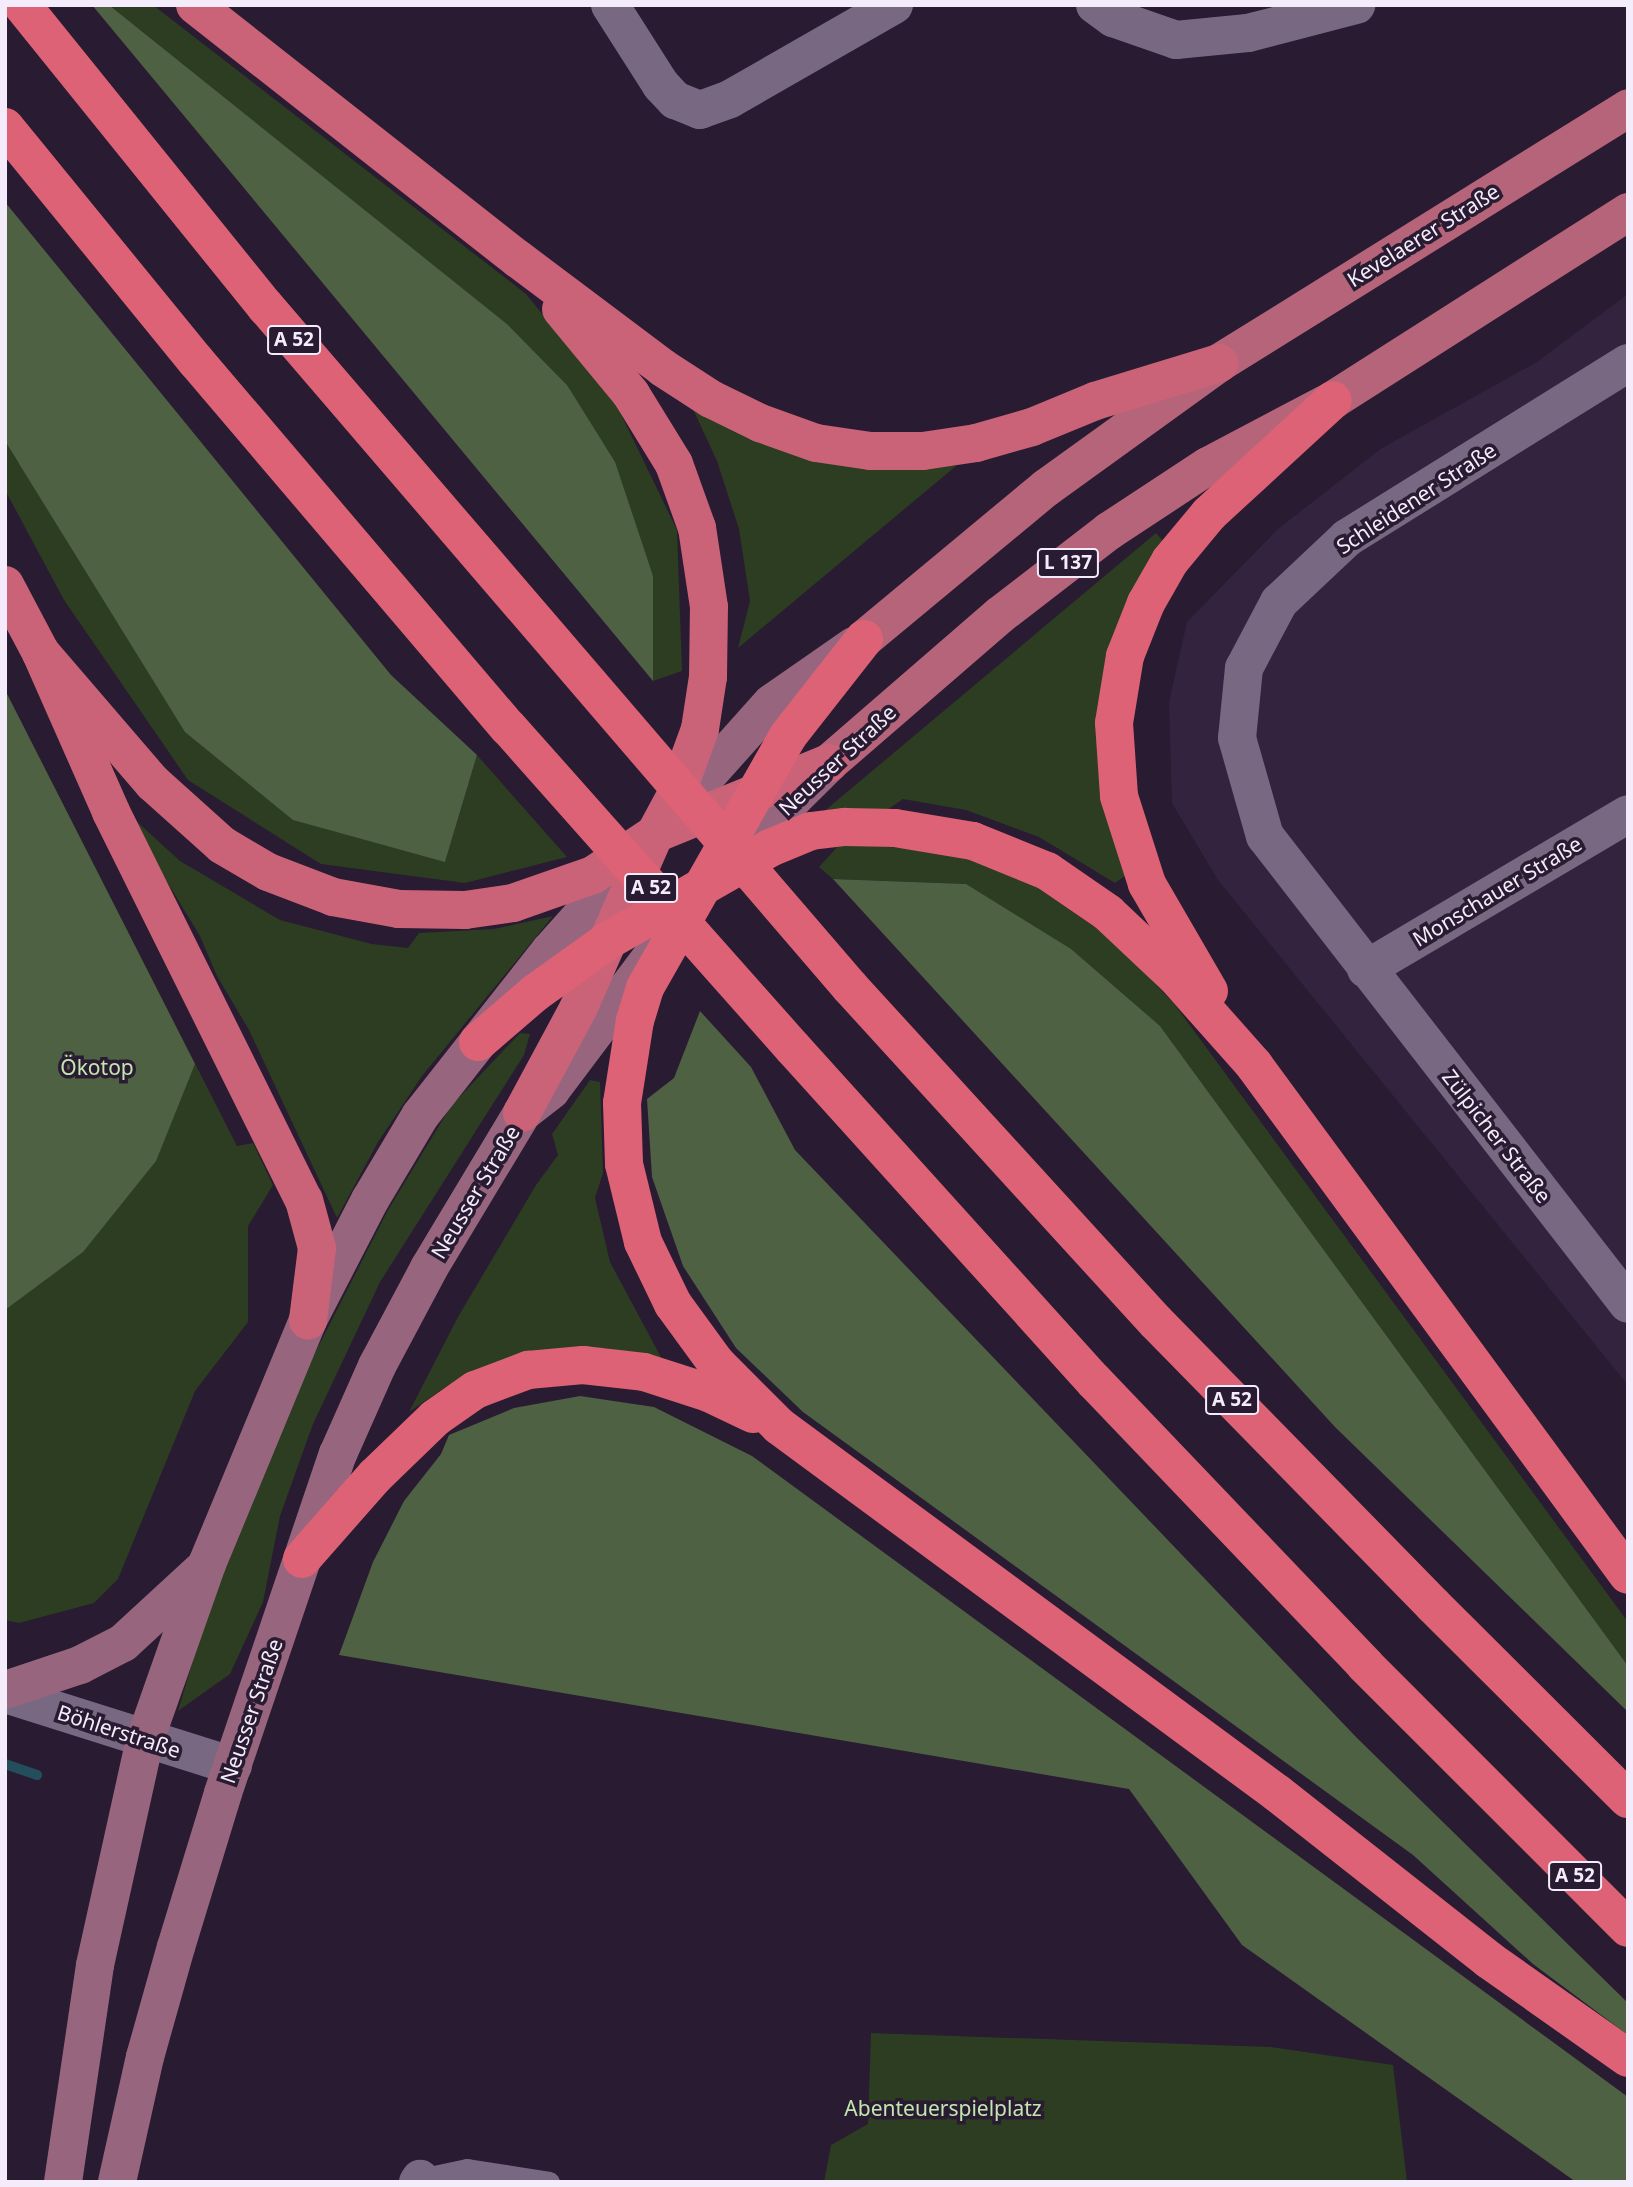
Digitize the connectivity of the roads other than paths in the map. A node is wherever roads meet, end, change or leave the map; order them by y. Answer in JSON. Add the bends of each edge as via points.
{"nodes":[{"id":1,"x":22,"y":5,"type":"edge"},
{"id":2,"x":195,"y":5,"type":"edge"},
{"id":3,"x":610,"y":5,"type":"edge"},
{"id":4,"x":894,"y":5,"type":"edge"},
{"id":5,"x":1095,"y":5,"type":"edge"},
{"id":6,"x":1356,"y":5,"type":"edge"},
{"id":7,"x":1628,"y":108,"type":"edge"},
{"id":8,"x":5,"y":127,"type":"edge"},
{"id":9,"x":1628,"y":212,"type":"edge"},
{"id":10,"x":518,"y":259,"type":"junction"},
{"id":11,"x":1219,"y":363,"type":"junction"},
{"id":12,"x":1628,"y":363,"type":"edge"},
{"id":13,"x":1333,"y":400,"type":"junction"},
{"id":14,"x":5,"y":585,"type":"edge"},
{"id":15,"x":864,"y":639,"type":"junction"},
{"id":16,"x":41,"y":653,"type":"junction"},
{"id":17,"x":829,"y":763,"type":"junction"},
{"id":18,"x":760,"y":790,"type":"junction"},
{"id":19,"x":1628,"y":814,"type":"edge"},
{"id":20,"x":655,"y":834,"type":"junction"},
{"id":21,"x":703,"y":888,"type":"junction"},
{"id":22,"x":609,"y":940,"type":"junction"},
{"id":23,"x":1366,"y":969,"type":"junction"},
{"id":24,"x":478,"y":1042,"type":"junction"},
{"id":25,"x":1254,"y":1065,"type":"junction"},
{"id":26,"x":522,"y":1114,"type":"junction"},
{"id":27,"x":1628,"y":1304,"type":"edge"},
{"id":28,"x":308,"y":1320,"type":"junction"},
{"id":29,"x":779,"y":1426,"type":"junction"},
{"id":30,"x":302,"y":1559,"type":"junction"},
{"id":31,"x":207,"y":1564,"type":"junction"},
{"id":32,"x":1628,"y":1575,"type":"edge"},
{"id":33,"x":5,"y":1692,"type":"edge"},
{"id":34,"x":145,"y":1740,"type":"junction"},
{"id":35,"x":233,"y":1766,"type":"junction"},
{"id":36,"x":1628,"y":1799,"type":"edge"},
{"id":37,"x":1628,"y":1928,"type":"edge"},
{"id":38,"x":1628,"y":2058,"type":"edge"},
{"id":39,"x":419,"y":2180,"type":"edge"},
{"id":40,"x":63,"y":2182,"type":"edge"},
{"id":41,"x":117,"y":2182,"type":"edge"},
{"id":42,"x":549,"y":2182,"type":"edge"}],
"edges":[{"from":1,"to":36,"type":"highway","number":"A 52","via":[[265,306],[850,987],[1156,1322]]},
{"from":2,"to":10,"type":"highway"},
{"from":3,"to":4,"type":"street","via":[[661,85],[675,100],[700,110],[730,99]]},
{"from":5,"to":6,"type":"street","via":[[1113,18],[1176,40],[1248,33]]},
{"from":7,"to":11,"type":"main road","name":"Kevelaerer Straße"},
{"from":8,"to":37,"type":"highway","number":"A 52","via":[[205,372],[509,727],[793,1048],[1094,1381],[1365,1665]]},
{"from":9,"to":13,"type":"main road","number":"L 137"},
{"from":10,"to":11,"type":"highway","via":[[711,399],[816,443],[870,451],[923,451],[976,443]]},
{"from":10,"to":20,"type":"highway","via":[[631,394],[674,464],[698,528],[709,607],[708,677],[700,729],[688,766]]},
{"from":11,"to":15,"type":"main road","via":[[1046,488]]},
{"from":12,"to":23,"type":"street","name":"Schleidener Straße","via":[[1347,538],[1279,602],[1244,668],[1237,738],[1265,835]]},
{"from":13,"to":17,"type":"main road","name":"Neusser Straße","number":"L 137","via":[[1208,466],[1109,531],[1000,615]]},
{"from":13,"to":25,"type":"highway","via":[[1209,514],[1170,561],[1146,603],[1125,656],[1114,723],[1119,796],[1147,884]]},
{"from":14,"to":16,"type":"highway"},
{"from":15,"to":18,"type":"highway","via":[[788,736]]},
{"from":15,"to":20,"type":"main road","via":[[772,703]]},
{"from":16,"to":20,"type":"highway","via":[[188,817],[222,845],[268,872],[333,897],[399,909],[465,910],[513,903],[593,875]]},
{"from":16,"to":28,"type":"highway","via":[[111,812],[304,1200],[317,1248]]},
{"from":17,"to":18,"type":"highway"},
{"from":17,"to":21,"type":"main road","name":"Neusser Straße","number":"L 137"},
{"from":18,"to":20,"type":"highway"},
{"from":18,"to":21,"type":"highway"},
{"from":19,"to":23,"type":"street","name":"Monschauer Straße"},
{"from":20,"to":22,"type":"highway"},
{"from":20,"to":24,"type":"main road","via":[[550,951]]},
{"from":21,"to":22,"type":"highway"},
{"from":21,"to":25,"type":"highway","via":[[811,831],[895,828],[973,841],[1047,871],[1108,913],[1176,977]]},
{"from":21,"to":26,"type":"main road","name":"Neusser Straße","number":"L 137","via":[[551,1090]]},
{"from":21,"to":29,"type":"highway","via":[[645,988],[635,1020],[622,1103],[624,1164],[643,1242],[673,1304],[716,1363]]},
{"from":22,"to":24,"type":"highway","via":[[535,993]]},
{"from":22,"to":26,"type":"highway"},
{"from":23,"to":27,"type":"street","name":"Zülpicher Straße"},
{"from":24,"to":28,"type":"main road","via":[[421,1116],[370,1200]]},
{"from":25,"to":32,"type":"highway"},
{"from":26,"to":30,"type":"main road","name":"Neusser Straße","number":"L 137","via":[[429,1268],[377,1366],[338,1454]]},
{"from":28,"to":31,"type":"main road"},
{"from":29,"to":30,"type":"highway","via":[[709,1393],[644,1372],[583,1365],[528,1370],[475,1390],[435,1418],[375,1476]]},
{"from":29,"to":38,"type":"highway","via":[[1277,1793],[1489,1960]]},
{"from":30,"to":35,"type":"main road","name":"Neusser Straße","number":"L 137"},
{"from":31,"to":33,"type":"main road","via":[[123,1643],[80,1665]]},
{"from":31,"to":34,"type":"main road"},
{"from":33,"to":34,"type":"street","name":"Böhlerstraße"},
{"from":34,"to":35,"type":"street","name":"Böhlerstraße"},
{"from":34,"to":40,"type":"main road","via":[[95,1965]]},
{"from":35,"to":41,"type":"main road","name":"Neusser Straße","number":"L 137","via":[[145,2057]]},
{"from":39,"to":42,"type":"lane","via":[[467,2169]]}]}
